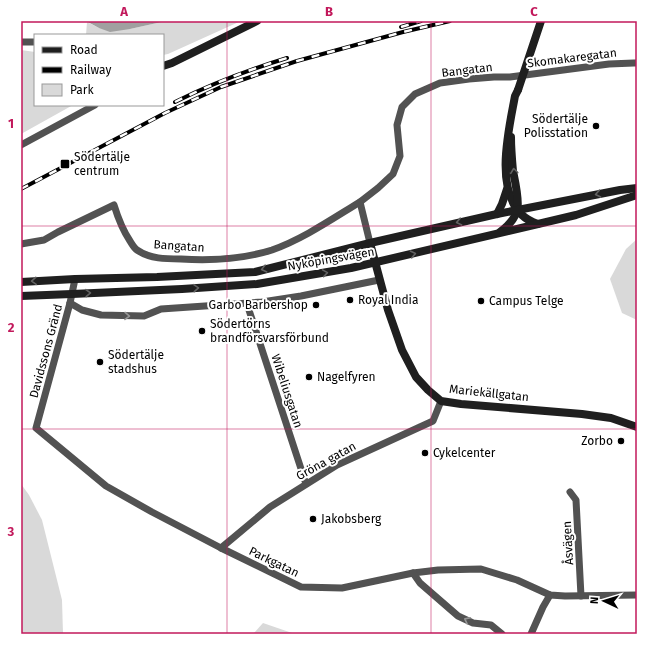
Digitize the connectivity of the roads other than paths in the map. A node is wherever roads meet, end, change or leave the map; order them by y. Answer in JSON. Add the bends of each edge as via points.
{"nodes":[{"id":1,"x":257,"y":21,"type":"edge"},
{"id":2,"x":541,"y":21,"type":"edge"},
{"id":3,"x":21,"y":42,"type":"edge"},
{"id":4,"x":34,"y":42,"type":"edge"},
{"id":5,"x":637,"y":63,"type":"edge"},
{"id":6,"x":164,"y":66,"type":"edge"},
{"id":7,"x":510,"y":77,"type":"joint"},
{"id":8,"x":93,"y":106,"type":"edge"},
{"id":9,"x":510,"y":120,"type":"junction"},
{"id":10,"x":21,"y":144,"type":"edge"},
{"id":11,"x":508,"y":186,"type":"junction"},
{"id":12,"x":637,"y":188,"type":"edge"},
{"id":13,"x":637,"y":195,"type":"edge"},
{"id":14,"x":360,"y":202,"type":"junction"},
{"id":15,"x":517,"y":210,"type":"junction"},
{"id":16,"x":497,"y":214,"type":"junction"},
{"id":17,"x":538,"y":224,"type":"junction"},
{"id":18,"x":498,"y":234,"type":"junction"},
{"id":19,"x":370,"y":243,"type":"junction"},
{"id":20,"x":21,"y":244,"type":"edge"},
{"id":21,"x":375,"y":263,"type":"junction"},
{"id":22,"x":76,"y":279,"type":"junction"},
{"id":23,"x":379,"y":280,"type":"junction"},
{"id":24,"x":21,"y":282,"type":"edge"},
{"id":25,"x":72,"y":294,"type":"junction"},
{"id":26,"x":21,"y":296,"type":"edge"},
{"id":27,"x":70,"y":304,"type":"junction"},
{"id":28,"x":247,"y":304,"type":"junction"},
{"id":29,"x":441,"y":401,"type":"junction"},
{"id":30,"x":637,"y":427,"type":"edge"},
{"id":31,"x":36,"y":428,"type":"joint"},
{"id":32,"x":306,"y":484,"type":"junction"},
{"id":33,"x":570,"y":492,"type":"dead end"},
{"id":34,"x":221,"y":548,"type":"junction"},
{"id":35,"x":413,"y":572,"type":"junction"},
{"id":36,"x":550,"y":595,"type":"junction"},
{"id":37,"x":637,"y":595,"type":"edge"},
{"id":38,"x":581,"y":596,"type":"junction"},
{"id":39,"x":502,"y":634,"type":"edge"},
{"id":40,"x":531,"y":634,"type":"edge"}],
"edges":[{"from":1,"to":6,"type":"main road"},
{"from":2,"to":9,"type":"main road","bridge":true,"via":[[515,96]]},
{"from":3,"to":4,"type":"street"},
{"from":5,"to":7,"type":"street","name":"Skomakaregatan"},
{"from":7,"to":14,"type":"street","name":"Bangatan","via":[[444,82],[415,94],[402,107],[397,125],[400,156],[393,174]]},
{"from":8,"to":10,"type":"street"},
{"from":9,"to":11,"type":"main road","via":[[505,150]]},
{"from":15,"to":9,"type":"main road","one_way":true},
{"from":11,"to":15,"type":"main road"},
{"from":11,"to":16,"type":"main road"},
{"from":12,"to":15,"type":"main road","name":"Nyköpingsvägen","one_way":true},
{"from":13,"to":17,"type":"main road","name":"Nyköpingsvägen","via":[[576,215]]},
{"from":14,"to":19,"type":"street"},
{"from":14,"to":20,"type":"street","name":"Bangatan","via":[[305,235],[272,250],[239,258],[196,260],[150,256],[136,249],[126,235],[114,205],[44,240]]},
{"from":15,"to":16,"type":"main road","name":"Nyköpingsvägen"},
{"from":15,"to":17,"type":"main road"},
{"from":15,"to":18,"type":"main road","via":[[513,219]]},
{"from":16,"to":19,"type":"main road","name":"Nyköpingsvägen","one_way":true},
{"from":17,"to":18,"type":"main road","name":"Nyköpingsvägen"},
{"from":21,"to":18,"type":"main road","name":"Nyköpingsvägen","one_way":true},
{"from":19,"to":21,"type":"main road","name":"Mariekällgatan"},
{"from":19,"to":22,"type":"main road","name":"Nyköpingsvägen","one_way":true,"via":[[255,272]]},
{"from":21,"to":23,"type":"main road","name":"Mariekällgatan"},
{"from":25,"to":21,"type":"main road","name":"Nyköpingsvägen","one_way":true,"via":[[257,284]]},
{"from":22,"to":24,"type":"main road","name":"Nyköpingsvägen","one_way":true},
{"from":22,"to":25,"type":"street","name":"Davidssons Gränd"},
{"from":23,"to":28,"type":"street"},
{"from":23,"to":29,"type":"main road","name":"Mariekällgatan","via":[[402,350],[416,377]]},
{"from":25,"to":26,"type":"main road","name":"Nyköpingsvägen"},
{"from":25,"to":27,"type":"street","name":"Davidssons Gränd"},
{"from":27,"to":28,"type":"street","one_way":true,"via":[[101,315],[144,316],[161,309]]},
{"from":27,"to":31,"type":"street","name":"Davidssons Gränd"},
{"from":28,"to":32,"type":"street","name":"Wibeliusgatan"},
{"from":29,"to":30,"type":"main road","name":"Mariekällgatan","via":[[582,414],[611,418]]},
{"from":29,"to":32,"type":"street","name":"Gröna gatan","via":[[433,421],[337,466]]},
{"from":31,"to":34,"type":"street","name":"Parkgatan","via":[[106,486]]},
{"from":32,"to":34,"type":"street","name":"Gröna gatan","via":[[270,507]]},
{"from":33,"to":38,"type":"street","name":"Åsvägen","via":[[576,500]]},
{"from":34,"to":35,"type":"street","name":"Parkgatan","via":[[301,587],[342,588]]},
{"from":35,"to":36,"type":"street","name":"Parkgatan","via":[[481,569],[517,580]]},
{"from":39,"to":35,"type":"street","one_way":true,"via":[[491,625],[473,623],[458,616],[420,583]]},
{"from":36,"to":38,"type":"street","name":"Parkgatan"},
{"from":36,"to":40,"type":"street"},
{"from":37,"to":38,"type":"street","name":"Parkgatan"}]}
